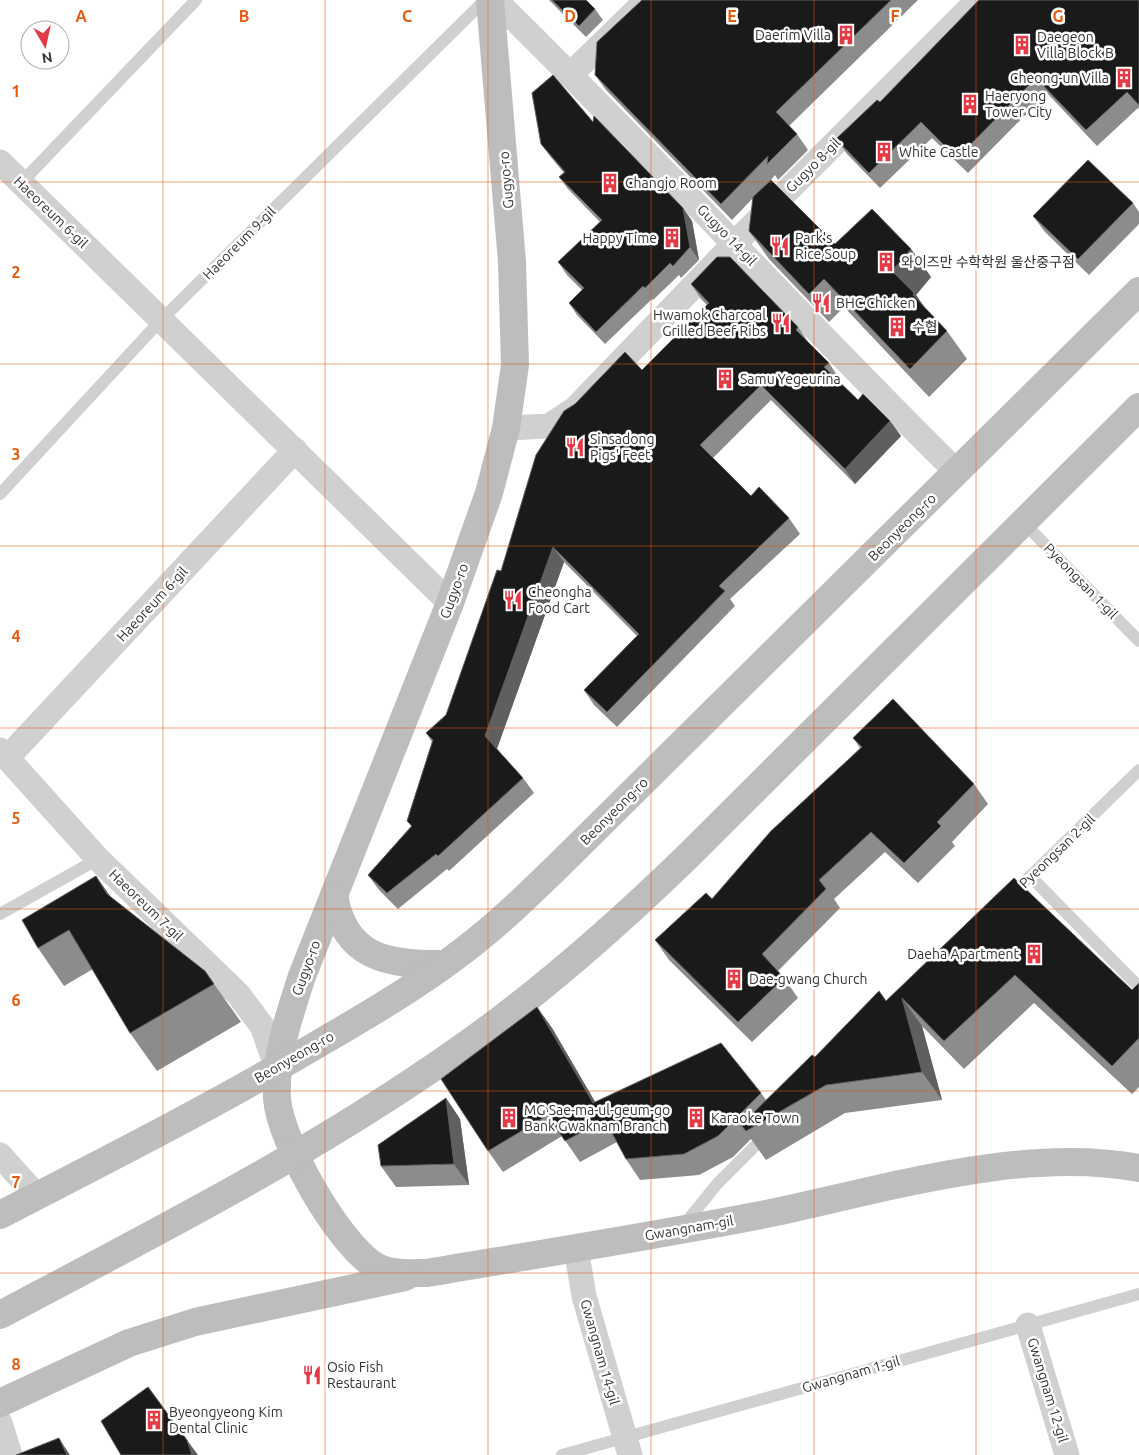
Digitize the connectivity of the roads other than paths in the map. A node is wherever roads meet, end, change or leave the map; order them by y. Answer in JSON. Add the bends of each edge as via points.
{"nodes":[{"id":1,"x":196,"y":0,"type":"edge"},
{"id":2,"x":485,"y":0,"type":"edge"},
{"id":3,"x":490,"y":0,"type":"edge"},
{"id":4,"x":495,"y":0,"type":"edge"},
{"id":5,"x":647,"y":0,"type":"edge"},
{"id":6,"x":978,"y":0,"type":"edge"},
{"id":7,"x":571,"y":74,"type":"junction"},
{"id":8,"x":0,"y":162,"type":"edge"},
{"id":9,"x":21,"y":183,"type":"junction"},
{"id":10,"x":735,"y":243,"type":"junction"},
{"id":11,"x":1139,"y":291,"type":"edge"},
{"id":12,"x":161,"y":320,"type":"junction"},
{"id":13,"x":1139,"y":407,"type":"edge"},
{"id":14,"x":506,"y":428,"type":"junction"},
{"id":15,"x":295,"y":450,"type":"junction"},
{"id":16,"x":957,"y":472,"type":"junction"},
{"id":17,"x":0,"y":494,"type":"edge"},
{"id":18,"x":1023,"y":522,"type":"junction"},
{"id":19,"x":450,"y":602,"type":"junction"},
{"id":20,"x":1139,"y":641,"type":"edge"},
{"id":21,"x":4,"y":753,"type":"edge"},
{"id":22,"x":1139,"y":770,"type":"edge"},
{"id":23,"x":98,"y":859,"type":"junction"},
{"id":24,"x":1030,"y":876,"type":"junction"},
{"id":25,"x":334,"y":895,"type":"junction"},
{"id":26,"x":1002,"y":904,"type":"edge"},
{"id":27,"x":0,"y":914,"type":"edge"},
{"id":28,"x":443,"y":964,"type":"junction"},
{"id":29,"x":1139,"y":987,"type":"edge"},
{"id":30,"x":277,"y":1068,"type":"junction"},
{"id":31,"x":774,"y":1127,"type":"edge"},
{"id":32,"x":0,"y":1156,"type":"edge"},
{"id":33,"x":294,"y":1156,"type":"junction"},
{"id":34,"x":1139,"y":1168,"type":"edge"},
{"id":35,"x":37,"y":1196,"type":"junction"},
{"id":36,"x":0,"y":1215,"type":"edge"},
{"id":37,"x":680,"y":1230,"type":"junction"},
{"id":38,"x":576,"y":1248,"type":"junction"},
{"id":39,"x":427,"y":1273,"type":"junction"},
{"id":40,"x":1139,"y":1294,"type":"edge"},
{"id":41,"x":0,"y":1315,"type":"edge"},
{"id":42,"x":1028,"y":1325,"type":"junction"},
{"id":43,"x":0,"y":1403,"type":"edge"},
{"id":44,"x":0,"y":1423,"type":"edge"},
{"id":45,"x":627,"y":1446,"type":"edge"},
{"id":46,"x":10,"y":1455,"type":"edge"},
{"id":47,"x":562,"y":1455,"type":"edge"},
{"id":48,"x":1067,"y":1455,"type":"edge"}],
"edges":[{"from":1,"to":9,"type":"lane"},
{"from":2,"to":12,"type":"lane","name":"Haeoreum 9-gil"},
{"from":3,"to":14,"type":"main road","name":"Gugyo-ro","via":[[512,262],[515,365]]},
{"from":4,"to":7,"type":"street","name":"Gugyo 14-gil"},
{"from":5,"to":7,"type":"street"},
{"from":6,"to":10,"type":"street","name":"Gugyo 8-gil"},
{"from":7,"to":10,"type":"street","name":"Gugyo 14-gil"},
{"from":8,"to":9,"type":"street","name":"Haeoreum 6-gil"},
{"from":9,"to":12,"type":"street","name":"Haeoreum 6-gil"},
{"from":10,"to":14,"type":"street","name":"Gugyo 8-gil","via":[[574,409],[549,426]]},
{"from":10,"to":16,"type":"street","name":"Gugyo 14-gil","via":[[861,377]]},
{"from":11,"to":16,"type":"main road","name":"Beonyeong-ro"},
{"from":12,"to":15,"type":"street","name":"Haeoreum 6-gil"},
{"from":12,"to":17,"type":"lane","name":"Haeoreum 9-gil"},
{"from":13,"to":18,"type":"main road"},
{"from":14,"to":19,"type":"main road","name":"Gugyo-ro","via":[[489,493]]},
{"from":15,"to":19,"type":"street","name":"Haeoreum 6-gil"},
{"from":15,"to":21,"type":"street","name":"Haeoreum 6-gil"},
{"from":16,"to":28,"type":"main road","name":"Beonyeong-ro","via":[[556,869],[494,926]]},
{"from":18,"to":20,"type":"lane","name":"Pyeongsan 1-gil"},
{"from":18,"to":33,"type":"main road","via":[[614,928],[484,1032],[380,1103]]},
{"from":19,"to":25,"type":"main road","name":"Gugyo-ro"},
{"from":21,"to":23,"type":"street","name":"Haeoreum 7-gil"},
{"from":22,"to":24,"type":"lane","name":"Pyeongsan 2-gil"},
{"from":23,"to":27,"type":"lane"},
{"from":23,"to":30,"type":"street","name":"Haeoreum 7-gil","via":[[238,994],[262,1026]]},
{"from":24,"to":26,"type":"lane","name":"Pyeongsan 2-gil"},
{"from":24,"to":29,"type":"lane"},
{"from":25,"to":28,"type":"main road","via":[[341,924],[364,950],[380,958],[400,962]]},
{"from":25,"to":30,"type":"main road","name":"Gugyo-ro","via":[[286,1024]]},
{"from":28,"to":30,"type":"main road","name":"Beonyeong-ro","via":[[358,1021]]},
{"from":30,"to":33,"type":"main road","name":"Gugyo-ro","via":[[277,1100],[283,1129]]},
{"from":30,"to":35,"type":"main road","name":"Beonyeong-ro"},
{"from":31,"to":37,"type":"lane","via":[[717,1184]]},
{"from":32,"to":35,"type":"street"},
{"from":33,"to":39,"type":"main road","name":"Gwangnam-gil","via":[[358,1254],[377,1267],[400,1274]]},
{"from":33,"to":41,"type":"main road"},
{"from":34,"to":37,"type":"main road","name":"Gwangnam-gil","via":[[1068,1162],[1010,1165]]},
{"from":35,"to":36,"type":"main road","name":"Beonyeong-ro"},
{"from":37,"to":38,"type":"main road","name":"Gwangnam-gil"},
{"from":38,"to":39,"type":"main road","name":"Gwangnam-gil"},
{"from":38,"to":45,"type":"street","name":"Gwangnam 14-gil","via":[[584,1296]]},
{"from":39,"to":43,"type":"main road","via":[[195,1322],[129,1343]]},
{"from":40,"to":42,"type":"lane","name":"Gwangnam 1-gil"},
{"from":42,"to":45,"type":"lane","name":"Gwangnam 1-gil"},
{"from":42,"to":48,"type":"street","name":"Gwangnam 12-gil"},
{"from":44,"to":46,"type":"street"},
{"from":45,"to":47,"type":"lane","name":"Gwangnam 1-gil"}]}
